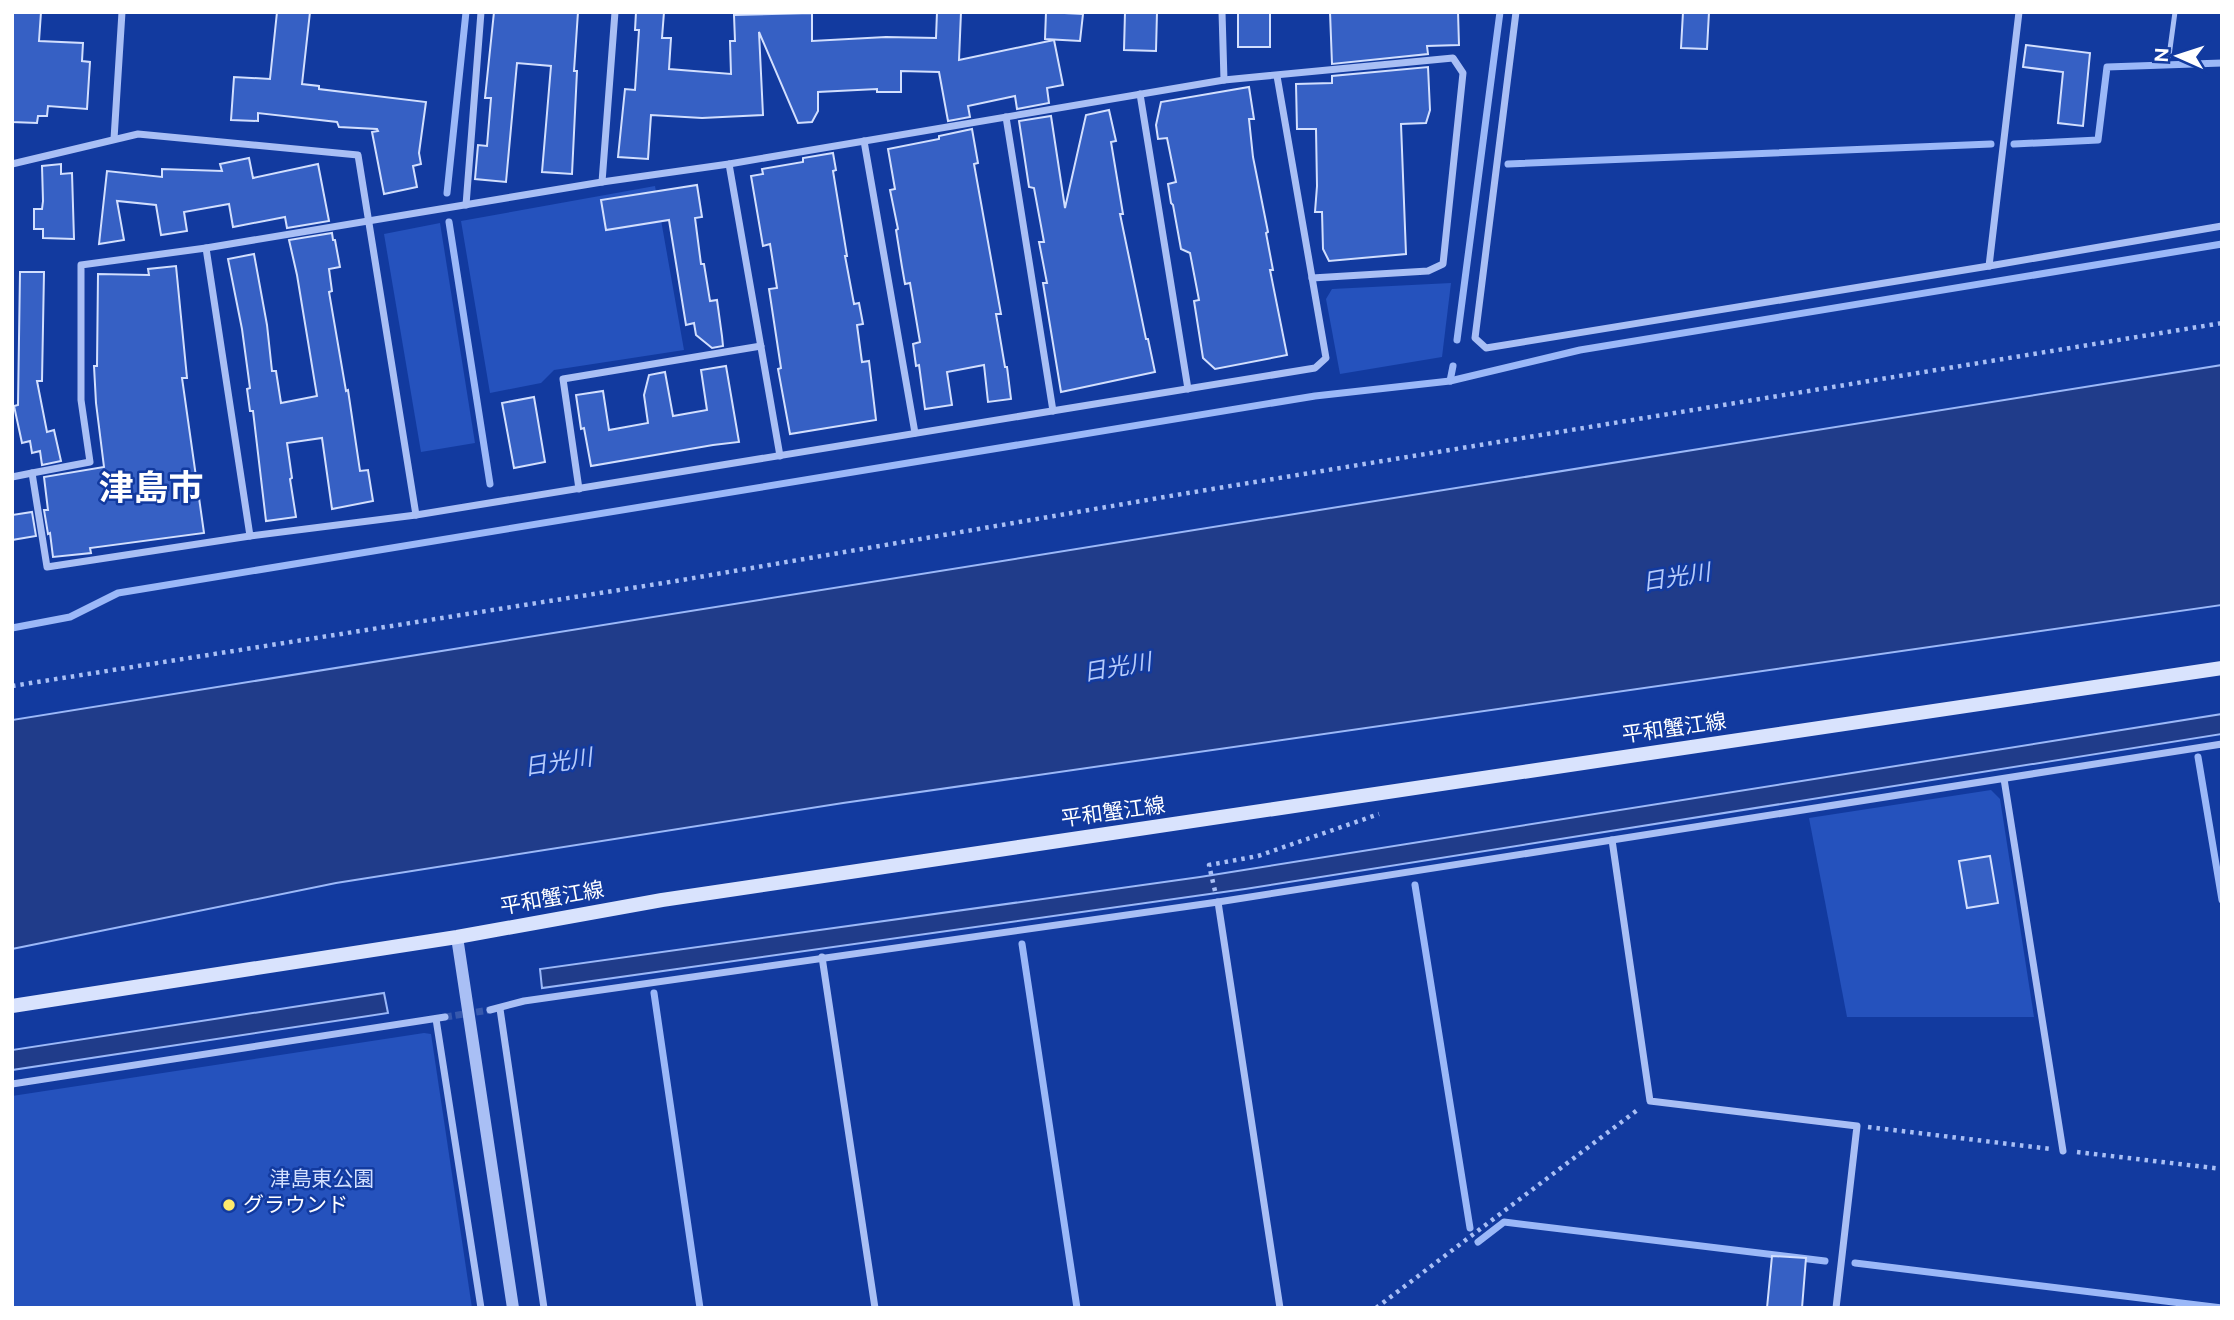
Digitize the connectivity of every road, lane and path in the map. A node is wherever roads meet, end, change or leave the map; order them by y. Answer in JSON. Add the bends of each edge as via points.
{"nodes":[{"id":1,"x":122,"y":12,"type":"edge"},
{"id":2,"x":481,"y":12,"type":"edge"},
{"id":3,"x":615,"y":12,"type":"edge"},
{"id":4,"x":1222,"y":12,"type":"edge"},
{"id":5,"x":1516,"y":12,"type":"edge"},
{"id":6,"x":2019,"y":12,"type":"edge"},
{"id":7,"x":2175,"y":12,"type":"edge"},
{"id":8,"x":2169,"y":56,"type":"dead end"},
{"id":9,"x":1277,"y":76,"type":"junction"},
{"id":10,"x":1224,"y":80,"type":"junction"},
{"id":11,"x":1140,"y":94,"type":"junction"},
{"id":12,"x":1006,"y":117,"type":"junction"},
{"id":13,"x":114,"y":139,"type":"junction"},
{"id":14,"x":864,"y":141,"type":"junction"},
{"id":15,"x":12,"y":164,"type":"edge"},
{"id":16,"x":729,"y":164,"type":"junction"},
{"id":17,"x":602,"y":182,"type":"junction"},
{"id":18,"x":466,"y":205,"type":"junction"},
{"id":19,"x":368,"y":220,"type":"junction"},
{"id":20,"x":2222,"y":226,"type":"edge"},
{"id":21,"x":206,"y":248,"type":"junction"},
{"id":22,"x":1989,"y":266,"type":"junction"},
{"id":23,"x":1312,"y":278,"type":"junction"},
{"id":24,"x":2222,"y":323,"type":"edge"},
{"id":25,"x":761,"y":346,"type":"junction"},
{"id":26,"x":1188,"y":389,"type":"junction"},
{"id":27,"x":1053,"y":411,"type":"junction"},
{"id":28,"x":915,"y":433,"type":"junction"},
{"id":29,"x":780,"y":456,"type":"junction"},
{"id":30,"x":32,"y":473,"type":"junction"},
{"id":31,"x":12,"y":477,"type":"edge"},
{"id":32,"x":579,"y":489,"type":"junction"},
{"id":33,"x":416,"y":515,"type":"junction"},
{"id":34,"x":250,"y":536,"type":"junction"},
{"id":35,"x":2222,"y":668,"type":"edge"},
{"id":36,"x":12,"y":686,"type":"edge"},
{"id":37,"x":2222,"y":744,"type":"edge"},
{"id":38,"x":2004,"y":779,"type":"junction"},
{"id":39,"x":1399,"y":790,"type":"junction"},
{"id":40,"x":1612,"y":840,"type":"junction"},
{"id":41,"x":1218,"y":902,"type":"junction"},
{"id":42,"x":457,"y":937,"type":"junction"},
{"id":43,"x":822,"y":957,"type":"junction"},
{"id":44,"x":12,"y":1006,"type":"edge"},
{"id":45,"x":500,"y":1009,"type":"junction"},
{"id":46,"x":490,"y":1010,"type":"tunnel mouth"},
{"id":47,"x":12,"y":1084,"type":"edge"},
{"id":48,"x":1650,"y":1101,"type":"junction"},
{"id":49,"x":1857,"y":1126,"type":"junction"},
{"id":50,"x":2063,"y":1151,"type":"junction"},
{"id":51,"x":2222,"y":1169,"type":"edge"},
{"id":52,"x":481,"y":1308,"type":"edge"},
{"id":53,"x":513,"y":1308,"type":"edge"},
{"id":54,"x":544,"y":1308,"type":"edge"},
{"id":55,"x":875,"y":1308,"type":"edge"},
{"id":56,"x":1280,"y":1308,"type":"edge"},
{"id":57,"x":1376,"y":1308,"type":"edge"},
{"id":58,"x":1836,"y":1308,"type":"edge"}],
"edges":[{"from":1,"to":13,"type":"street"},
{"from":2,"to":18,"type":"street"},
{"from":3,"to":17,"type":"street"},
{"from":4,"to":10,"type":"street"},
{"from":5,"to":22,"type":"street","via":[[1475,338],[1486,348]]},
{"from":6,"to":22,"type":"street"},
{"from":7,"to":8,"type":"lane"},
{"from":9,"to":10,"type":"street"},
{"from":9,"to":23,"type":"street"},
{"from":9,"to":23,"type":"street","via":[[1452,58],[1463,73],[1443,264],[1427,271]]},
{"from":10,"to":11,"type":"street"},
{"from":11,"to":12,"type":"street"},
{"from":11,"to":26,"type":"street"},
{"from":12,"to":14,"type":"street"},
{"from":12,"to":27,"type":"street"},
{"from":13,"to":15,"type":"street"},
{"from":13,"to":19,"type":"street","via":[[138,134],[358,155]]},
{"from":14,"to":16,"type":"street"},
{"from":14,"to":28,"type":"street"},
{"from":16,"to":17,"type":"street"},
{"from":16,"to":25,"type":"street"},
{"from":17,"to":18,"type":"street"},
{"from":18,"to":19,"type":"street"},
{"from":19,"to":21,"type":"street"},
{"from":19,"to":33,"type":"street"},
{"from":20,"to":22,"type":"street"},
{"from":21,"to":30,"type":"street","via":[[81,265],[81,400],[90,462]]},
{"from":21,"to":34,"type":"street"},
{"from":23,"to":26,"type":"street","via":[[1326,358],[1315,368]]},
{"from":24,"to":36,"type":"path","via":[[662,583]]},
{"from":25,"to":29,"type":"street"},
{"from":25,"to":32,"type":"street","via":[[563,379]]},
{"from":26,"to":27,"type":"street"},
{"from":27,"to":28,"type":"street"},
{"from":28,"to":29,"type":"street"},
{"from":29,"to":32,"type":"street"},
{"from":30,"to":31,"type":"street"},
{"from":30,"to":34,"type":"street","via":[[47,567]]},
{"from":32,"to":33,"type":"street"},
{"from":33,"to":34,"type":"street"},
{"from":35,"to":39,"type":"main road","name":"平和蟹江線"},
{"from":37,"to":38,"type":"street"},
{"from":38,"to":40,"type":"street"},
{"from":38,"to":50,"type":"street"},
{"from":39,"to":41,"type":"path","via":[[1384,812],[1258,856],[1209,865]]},
{"from":39,"to":42,"type":"main road","name":"平和蟹江線","via":[[662,900]]},
{"from":40,"to":41,"type":"street"},
{"from":40,"to":48,"type":"street"},
{"from":41,"to":43,"type":"street"},
{"from":41,"to":56,"type":"street"},
{"from":42,"to":44,"type":"main road","name":"平和蟹江線"},
{"from":42,"to":53,"type":"street"},
{"from":43,"to":45,"type":"street","via":[[524,1001]]},
{"from":43,"to":55,"type":"street"},
{"from":45,"to":46,"type":"street"},
{"from":45,"to":54,"type":"street"},
{"from":47,"to":52,"type":"street","via":[[441,1018]]},
{"from":48,"to":49,"type":"street"},
{"from":48,"to":57,"type":"path"},
{"from":49,"to":50,"type":"path"},
{"from":49,"to":58,"type":"street"},
{"from":50,"to":51,"type":"path"}]}
